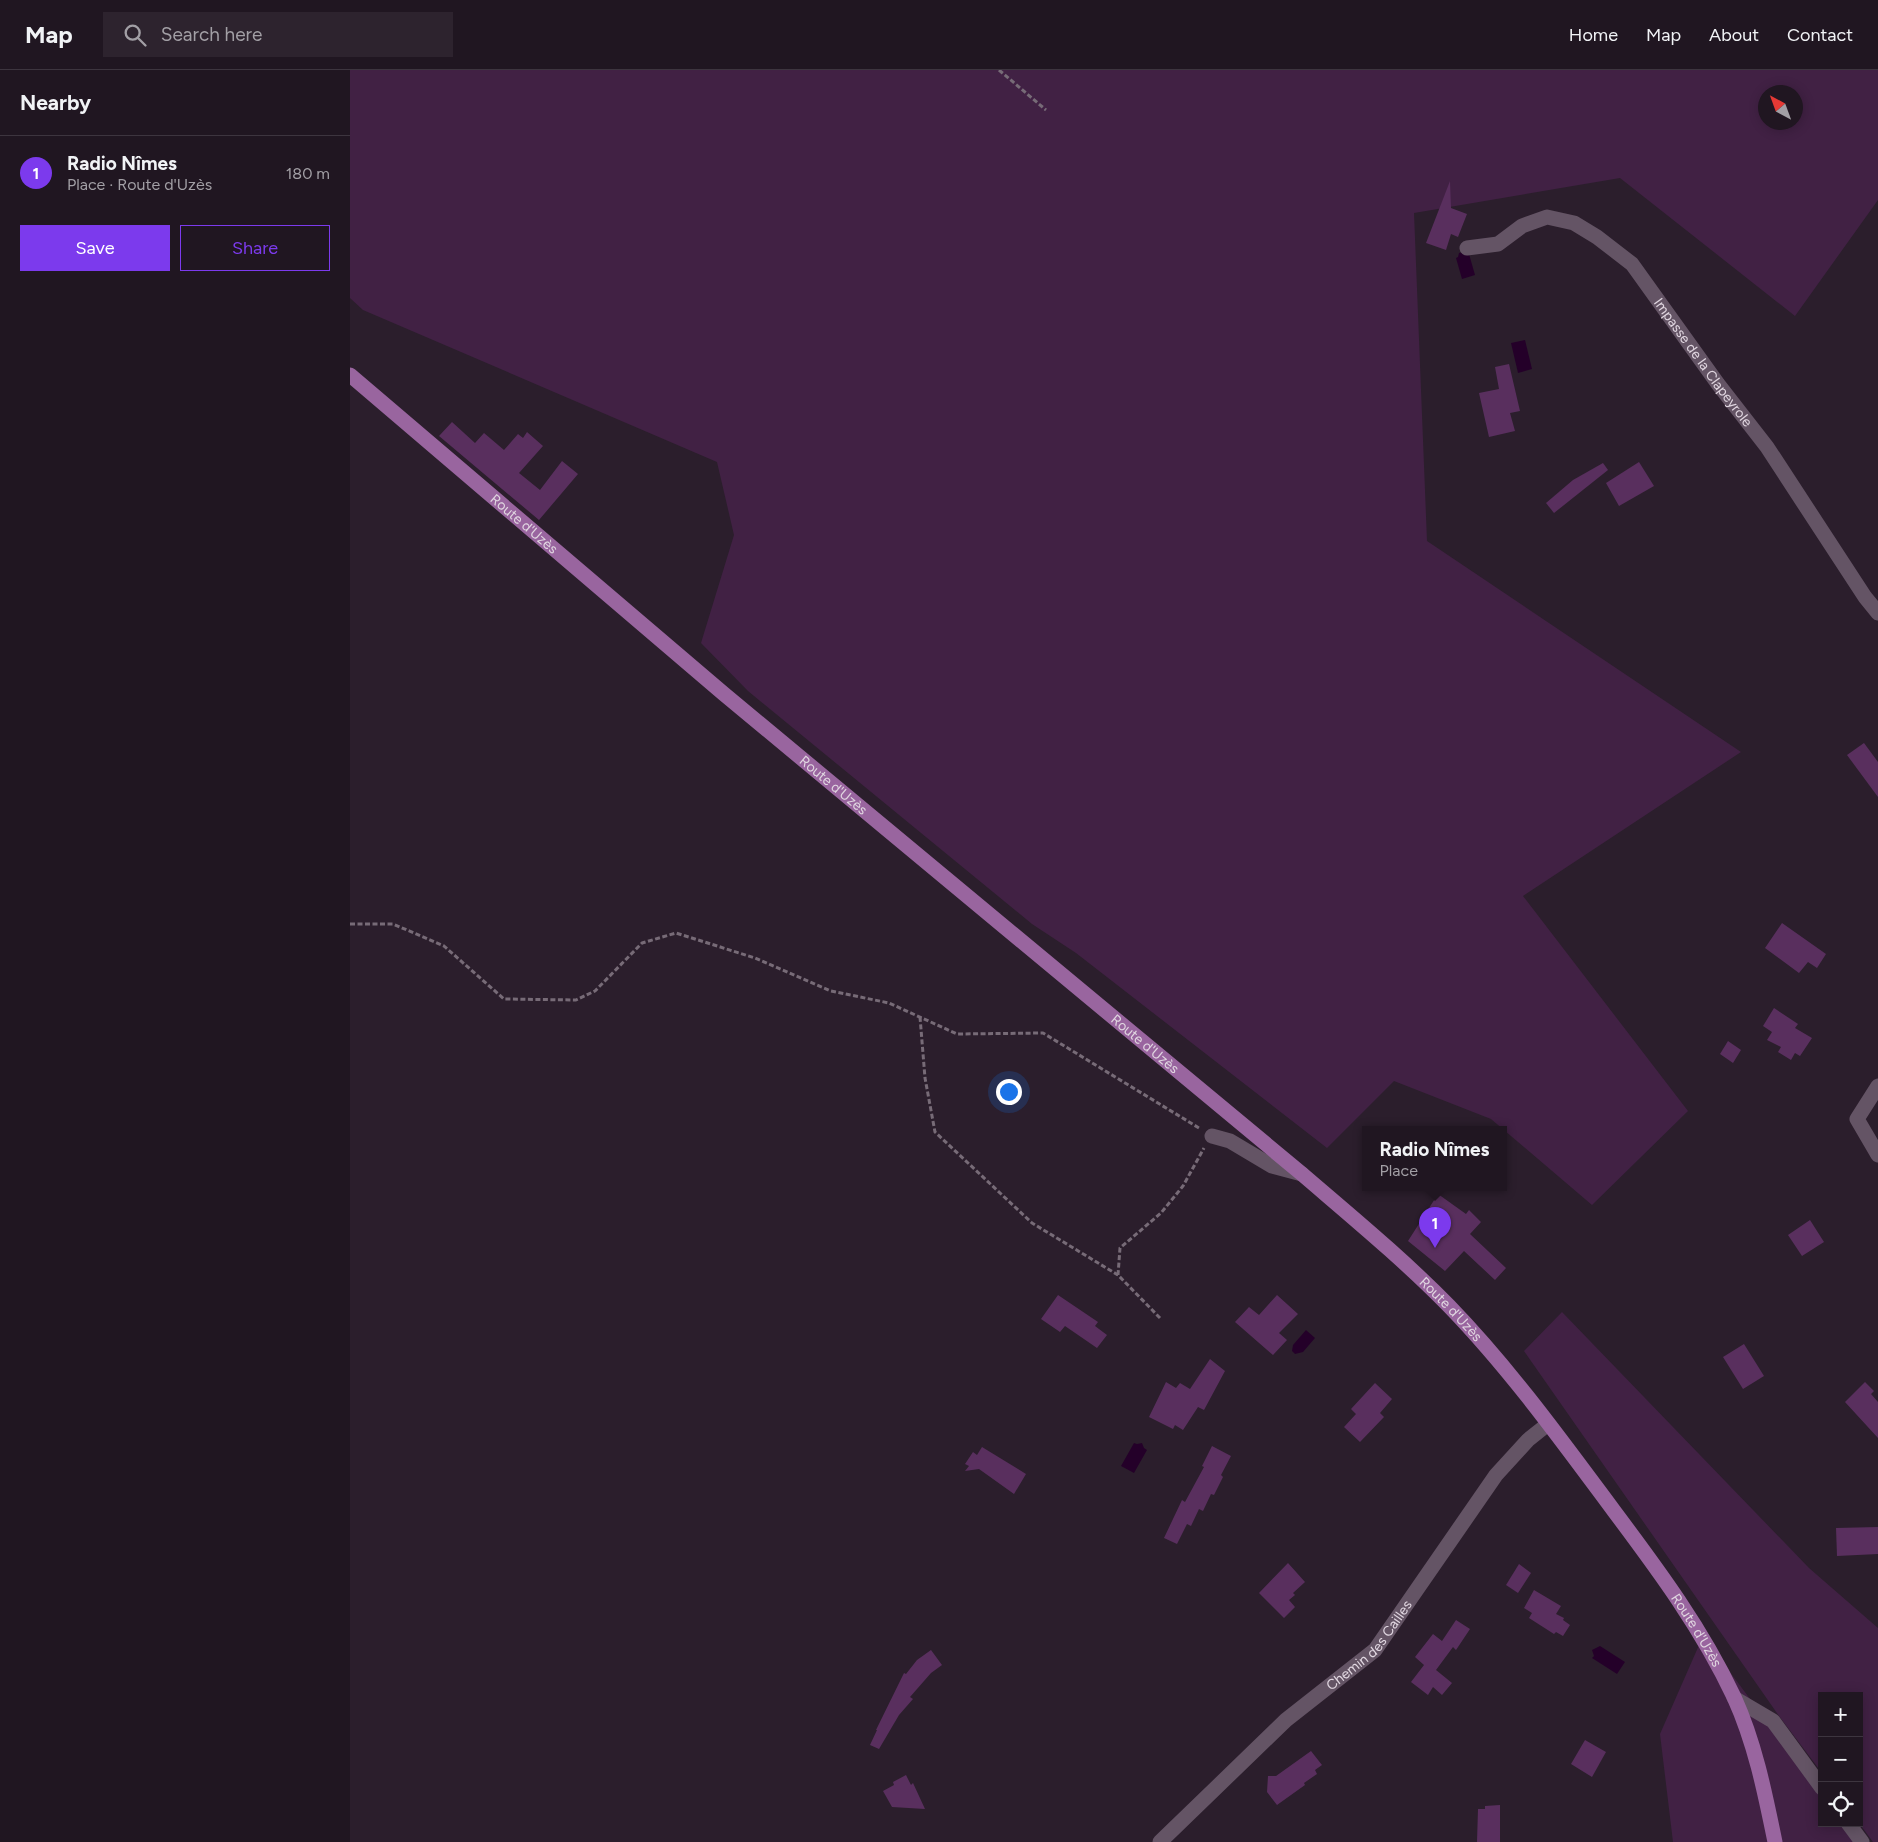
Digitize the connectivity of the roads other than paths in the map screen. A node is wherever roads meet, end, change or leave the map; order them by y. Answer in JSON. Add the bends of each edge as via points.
{"nodes":[{"id":1,"x":1467,"y":248,"type":"dead end"},
{"id":2,"x":350,"y":376,"type":"edge"},
{"id":3,"x":1878,"y":613,"type":"edge"},
{"id":4,"x":1878,"y":1086,"type":"edge"},
{"id":5,"x":1212,"y":1136,"type":"road end"},
{"id":6,"x":1878,"y":1156,"type":"edge"},
{"id":7,"x":1302,"y":1174,"type":"junction"},
{"id":8,"x":1548,"y":1424,"type":"junction"},
{"id":9,"x":1734,"y":1698,"type":"junction"},
{"id":10,"x":1818,"y":1783,"type":"edge"},
{"id":11,"x":1851,"y":1827,"type":"edge"},
{"id":12,"x":1160,"y":1842,"type":"edge"},
{"id":13,"x":1775,"y":1842,"type":"edge"},
{"id":14,"x":1862,"y":1842,"type":"edge"}],
"edges":[{"from":1,"to":3,"type":"street","name":"Impasse de la Clapeyrole","via":[[1498,244],[1522,226],[1547,217],[1574,223],[1632,264],[1766,447]]},
{"from":2,"to":7,"type":"main road","name":"Route d'Uzès","via":[[724,694]]},
{"from":4,"to":6,"type":"street","via":[[1857,1119]]},
{"from":5,"to":7,"type":"street","via":[[1230,1141],[1272,1166]]},
{"from":7,"to":8,"type":"main road","name":"Route d'Uzès","via":[[1391,1251],[1450,1308]]},
{"from":8,"to":9,"type":"main road","name":"Route d'Uzès","via":[[1672,1589],[1703,1636]]},
{"from":8,"to":12,"type":"street","name":"Chemin des Cailles","via":[[1528,1440],[1496,1475],[1375,1650],[1286,1720]]},
{"from":9,"to":10,"type":"street","via":[[1773,1721]]},
{"from":9,"to":13,"type":"main road","name":"Route d'Uzès","via":[[1750,1738]]},
{"from":11,"to":14,"type":"street"}]}
